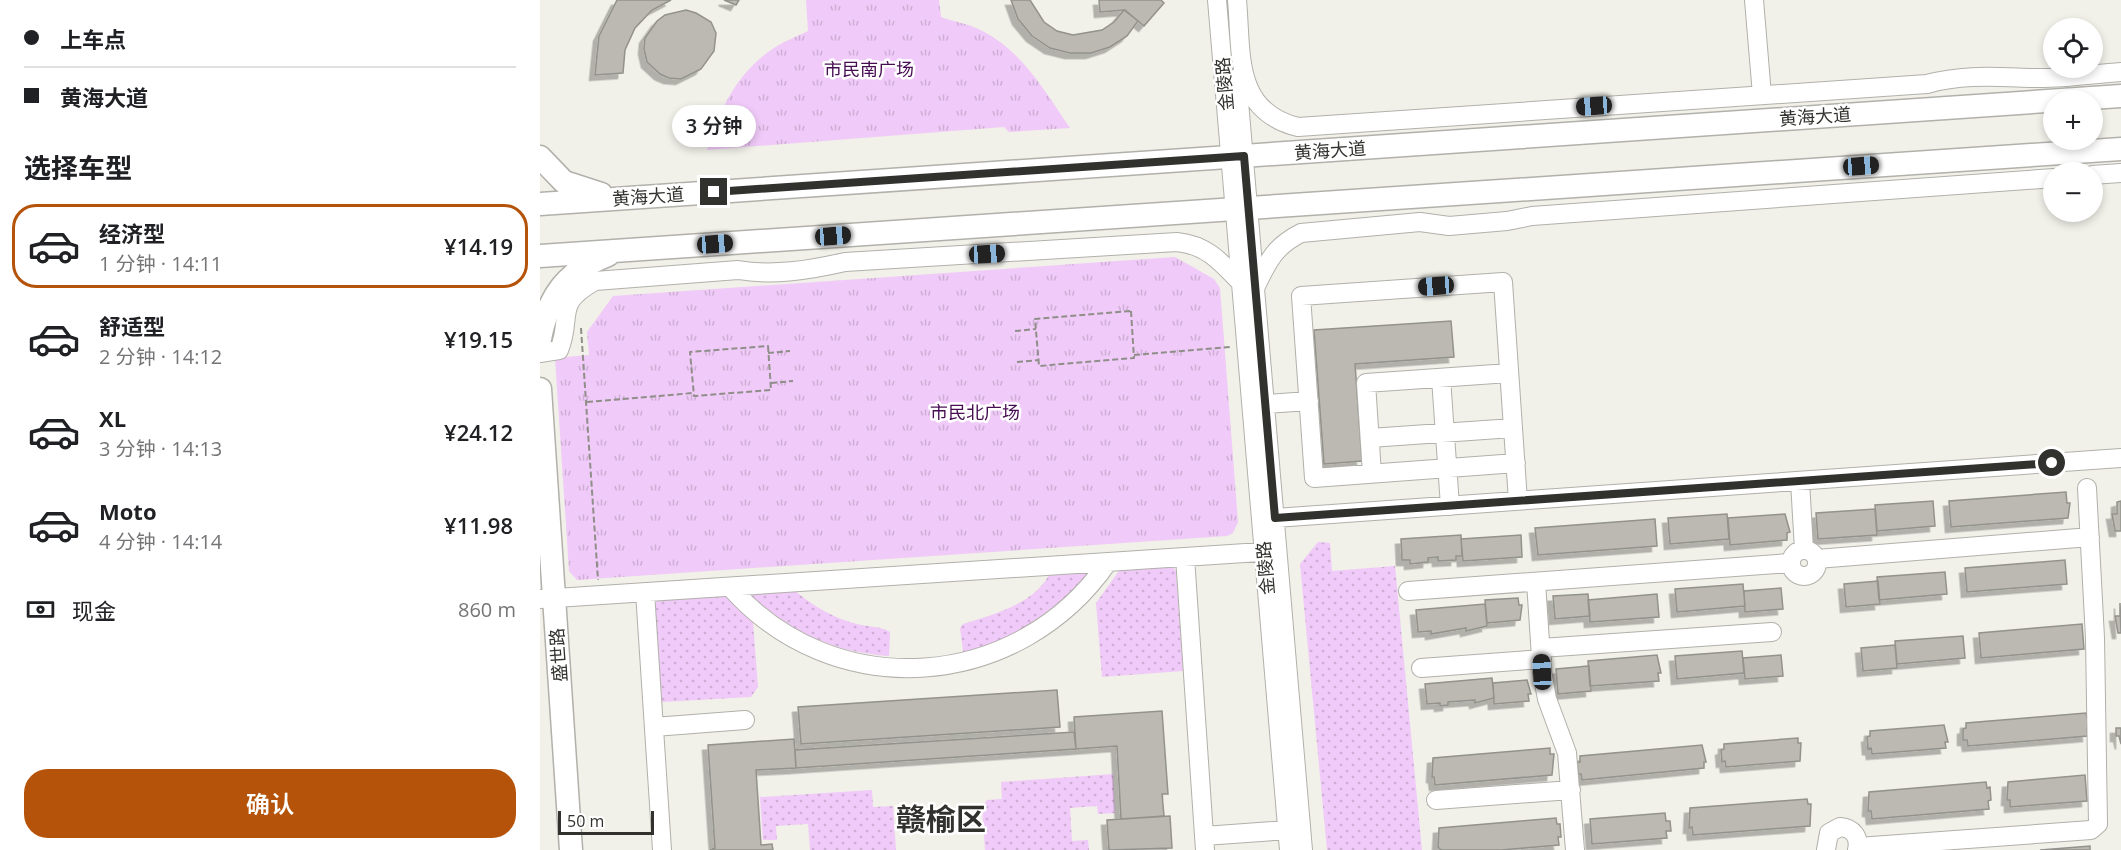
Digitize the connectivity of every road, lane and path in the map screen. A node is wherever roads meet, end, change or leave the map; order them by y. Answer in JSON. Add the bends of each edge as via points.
{"nodes":[{"id":1,"x":1217,"y":0,"type":"edge"},
{"id":2,"x":1231,"y":0,"type":"edge"},
{"id":3,"x":1237,"y":0,"type":"edge"},
{"id":4,"x":1754,"y":0,"type":"edge"},
{"id":5,"x":2121,"y":72,"type":"edge"},
{"id":6,"x":2115,"y":94,"type":"edge"},
{"id":7,"x":1763,"y":95,"type":"junction"},
{"id":8,"x":1790,"y":118,"type":"junction"},
{"id":9,"x":1744,"y":121,"type":"junction"},
{"id":10,"x":2120,"y":150,"type":"edge"},
{"id":11,"x":1237,"y":156,"type":"junction"},
{"id":12,"x":540,"y":157,"type":"edge"},
{"id":13,"x":2121,"y":173,"type":"edge"},
{"id":14,"x":2103,"y":174,"type":"edge"},
{"id":15,"x":2043,"y":179,"type":"edge"},
{"id":16,"x":620,"y":198,"type":"junction"},
{"id":17,"x":540,"y":204,"type":"edge"},
{"id":18,"x":1242,"y":209,"type":"junction"},
{"id":19,"x":621,"y":251,"type":"junction"},
{"id":20,"x":540,"y":256,"type":"edge"},
{"id":21,"x":1248,"y":286,"type":"junction"},
{"id":22,"x":581,"y":328,"type":"dead end"},
{"id":23,"x":1036,"y":329,"type":"junction"},
{"id":24,"x":1015,"y":331,"type":"dead end"},
{"id":25,"x":540,"y":339,"type":"edge"},
{"id":26,"x":1246,"y":346,"type":"junction"},
{"id":27,"x":790,"y":351,"type":"dead end"},
{"id":28,"x":540,"y":352,"type":"edge"},
{"id":29,"x":768,"y":353,"type":"junction"},
{"id":30,"x":1134,"y":355,"type":"junction"},
{"id":31,"x":1039,"y":360,"type":"junction"},
{"id":32,"x":1017,"y":362,"type":"dead end"},
{"id":33,"x":1509,"y":373,"type":"junction"},
{"id":34,"x":1441,"y":378,"type":"junction"},
{"id":35,"x":793,"y":381,"type":"dead end"},
{"id":36,"x":771,"y":383,"type":"junction"},
{"id":37,"x":540,"y":389,"type":"edge"},
{"id":38,"x":693,"y":393,"type":"junction"},
{"id":39,"x":1308,"y":401,"type":"junction"},
{"id":40,"x":587,"y":402,"type":"junction"},
{"id":41,"x":1265,"y":404,"type":"junction"},
{"id":42,"x":1513,"y":428,"type":"junction"},
{"id":43,"x":1445,"y":433,"type":"junction"},
{"id":44,"x":1370,"y":438,"type":"junction"},
{"id":45,"x":2121,"y":458,"type":"edge"},
{"id":46,"x":1516,"y":464,"type":"junction"},
{"id":47,"x":1447,"y":468,"type":"junction"},
{"id":48,"x":1372,"y":474,"type":"junction"},
{"id":49,"x":1800,"y":481,"type":"junction"},
{"id":50,"x":2088,"y":488,"type":"dead end"},
{"id":51,"x":1518,"y":501,"type":"junction"},
{"id":52,"x":1450,"y":506,"type":"junction"},
{"id":53,"x":1275,"y":518,"type":"junction"},
{"id":54,"x":2090,"y":537,"type":"junction"},
{"id":55,"x":1270,"y":546,"type":"junction"},
{"id":56,"x":1810,"y":554,"type":"junction"},
{"id":57,"x":1185,"y":557,"type":"junction"},
{"id":58,"x":1108,"y":562,"type":"junction"},
{"id":59,"x":1790,"y":563,"type":"junction"},
{"id":60,"x":1536,"y":582,"type":"junction"},
{"id":61,"x":598,"y":583,"type":"junction"},
{"id":62,"x":730,"y":587,"type":"junction"},
{"id":63,"x":1408,"y":591,"type":"dead end"},
{"id":64,"x":547,"y":592,"type":"edge"},
{"id":65,"x":645,"y":592,"type":"junction"},
{"id":66,"x":540,"y":618,"type":"edge"},
{"id":67,"x":1772,"y":632,"type":"dead end"},
{"id":68,"x":1541,"y":654,"type":"junction"},
{"id":69,"x":1421,"y":668,"type":"dead end"},
{"id":70,"x":745,"y":720,"type":"dead end"},
{"id":71,"x":654,"y":727,"type":"junction"},
{"id":72,"x":1571,"y":790,"type":"junction"},
{"id":73,"x":1436,"y":800,"type":"dead end"},
{"id":74,"x":1288,"y":830,"type":"junction"},
{"id":75,"x":1204,"y":843,"type":"edge"},
{"id":76,"x":1858,"y":849,"type":"edge"},
{"id":77,"x":556,"y":850,"type":"edge"},
{"id":78,"x":572,"y":850,"type":"edge"},
{"id":79,"x":662,"y":850,"type":"edge"},
{"id":80,"x":1289,"y":850,"type":"edge"},
{"id":81,"x":1303,"y":850,"type":"edge"},
{"id":82,"x":1575,"y":850,"type":"edge"},
{"id":83,"x":1826,"y":850,"type":"edge"}],
"edges":[{"from":1,"to":11,"type":"street","name":"金陵路"},
{"from":2,"to":11,"type":"street","name":"金陵路"},
{"from":3,"to":7,"type":"street","via":[[1245,85],[1266,112],[1281,123],[1298,127]]},
{"from":4,"to":7,"type":"street"},
{"from":5,"to":7,"type":"street","via":[[2033,78],[2006,75]]},
{"from":6,"to":8,"type":"main road","name":"黄海大道"},
{"from":7,"to":8,"type":"street"},
{"from":7,"to":9,"type":"street"},
{"from":8,"to":9,"type":"main road","name":"黄海大道"},
{"from":9,"to":11,"type":"main road","name":"黄海大道"},
{"from":10,"to":18,"type":"main road"},
{"from":11,"to":16,"type":"main road","name":"黄海大道"},
{"from":11,"to":18,"type":"street","name":"金陵路"},
{"from":12,"to":16,"type":"main road","via":[[564,182]]},
{"from":13,"to":14,"type":"street"},
{"from":15,"to":21,"type":"street","via":[[1532,216],[1449,226],[1420,222],[1301,233],[1277,248]]},
{"from":16,"to":17,"type":"main road","name":"黄海大道"},
{"from":18,"to":19,"type":"main road"},
{"from":18,"to":21,"type":"street","name":"金陵路"},
{"from":19,"to":20,"type":"main road"},
{"from":19,"to":25,"type":"main road","via":[[597,260],[564,281],[547,309]]},
{"from":21,"to":26,"type":"street","name":"金陵路"},
{"from":21,"to":28,"type":"street","via":[[1215,255],[1200,246],[1177,242],[595,281],[569,302],[559,351]]},
{"from":21,"to":41,"type":"street","name":"金陵路"},
{"from":22,"to":40,"type":"path"},
{"from":23,"to":24,"type":"path"},
{"from":23,"to":30,"type":"path","via":[[1035,319],[1131,311]]},
{"from":23,"to":31,"type":"path"},
{"from":26,"to":30,"type":"path"},
{"from":26,"to":55,"type":"street","name":"金陵路"},
{"from":27,"to":29,"type":"path"},
{"from":29,"to":36,"type":"path"},
{"from":29,"to":38,"type":"path","via":[[768,346],[690,352]]},
{"from":30,"to":31,"type":"path","via":[[1039,366]]},
{"from":31,"to":32,"type":"path"},
{"from":33,"to":34,"type":"street"},
{"from":33,"to":39,"type":"street","via":[[1503,282],[1301,296]]},
{"from":33,"to":42,"type":"street"},
{"from":34,"to":43,"type":"street"},
{"from":34,"to":44,"type":"street","via":[[1366,383]]},
{"from":35,"to":36,"type":"path"},
{"from":36,"to":38,"type":"path","via":[[771,390],[694,396]]},
{"from":37,"to":64,"type":"main road","name":"盛世路"},
{"from":38,"to":40,"type":"path"},
{"from":39,"to":41,"type":"street"},
{"from":39,"to":48,"type":"street","via":[[1314,478]]},
{"from":40,"to":61,"type":"path"},
{"from":41,"to":53,"type":"street","name":"金陵路"},
{"from":42,"to":43,"type":"street"},
{"from":42,"to":46,"type":"street"},
{"from":43,"to":44,"type":"street"},
{"from":43,"to":47,"type":"street"},
{"from":44,"to":48,"type":"street"},
{"from":45,"to":49,"type":"street"},
{"from":46,"to":47,"type":"street"},
{"from":46,"to":51,"type":"street"},
{"from":47,"to":48,"type":"street"},
{"from":47,"to":52,"type":"street"},
{"from":49,"to":51,"type":"street"},
{"from":49,"to":56,"type":"street"},
{"from":50,"to":54,"type":"street"},
{"from":51,"to":52,"type":"street"},
{"from":52,"to":53,"type":"street"},
{"from":53,"to":55,"type":"street","name":"金陵路"},
{"from":54,"to":56,"type":"street"},
{"from":54,"to":76,"type":"street","via":[[2098,824],[2091,830]]},
{"from":55,"to":57,"type":"street"},
{"from":55,"to":61,"type":"street"},
{"from":55,"to":74,"type":"street","name":"金陵路"},
{"from":55,"to":81,"type":"street","name":"金陵路"},
{"from":56,"to":59,"type":"street","via":[[1795,554]]},
{"from":56,"to":59,"type":"street","via":[[1814,573],[1804,577],[1794,573]]},
{"from":57,"to":58,"type":"street"},
{"from":57,"to":75,"type":"street"},
{"from":58,"to":62,"type":"street"},
{"from":58,"to":62,"type":"street","via":[[1074,603],[1024,639],[968,662],[926,668],[864,664],[824,653],[770,623]]},
{"from":59,"to":60,"type":"street"},
{"from":60,"to":63,"type":"street"},
{"from":60,"to":68,"type":"street"},
{"from":61,"to":64,"type":"street"},
{"from":62,"to":65,"type":"street"},
{"from":64,"to":65,"type":"street"},
{"from":64,"to":78,"type":"main road","name":"盛世路"},
{"from":65,"to":71,"type":"street"},
{"from":66,"to":77,"type":"main road","name":"盛世路"},
{"from":67,"to":68,"type":"street"},
{"from":68,"to":69,"type":"street"},
{"from":68,"to":72,"type":"street","via":[[1547,699],[1567,753]]},
{"from":70,"to":71,"type":"street"},
{"from":71,"to":79,"type":"street"},
{"from":72,"to":73,"type":"street"},
{"from":72,"to":82,"type":"street"},
{"from":74,"to":75,"type":"street"},
{"from":74,"to":80,"type":"street","name":"金陵路"},
{"from":76,"to":83,"type":"street","via":[[1856,835],[1840,827],[1829,833]]}]}
